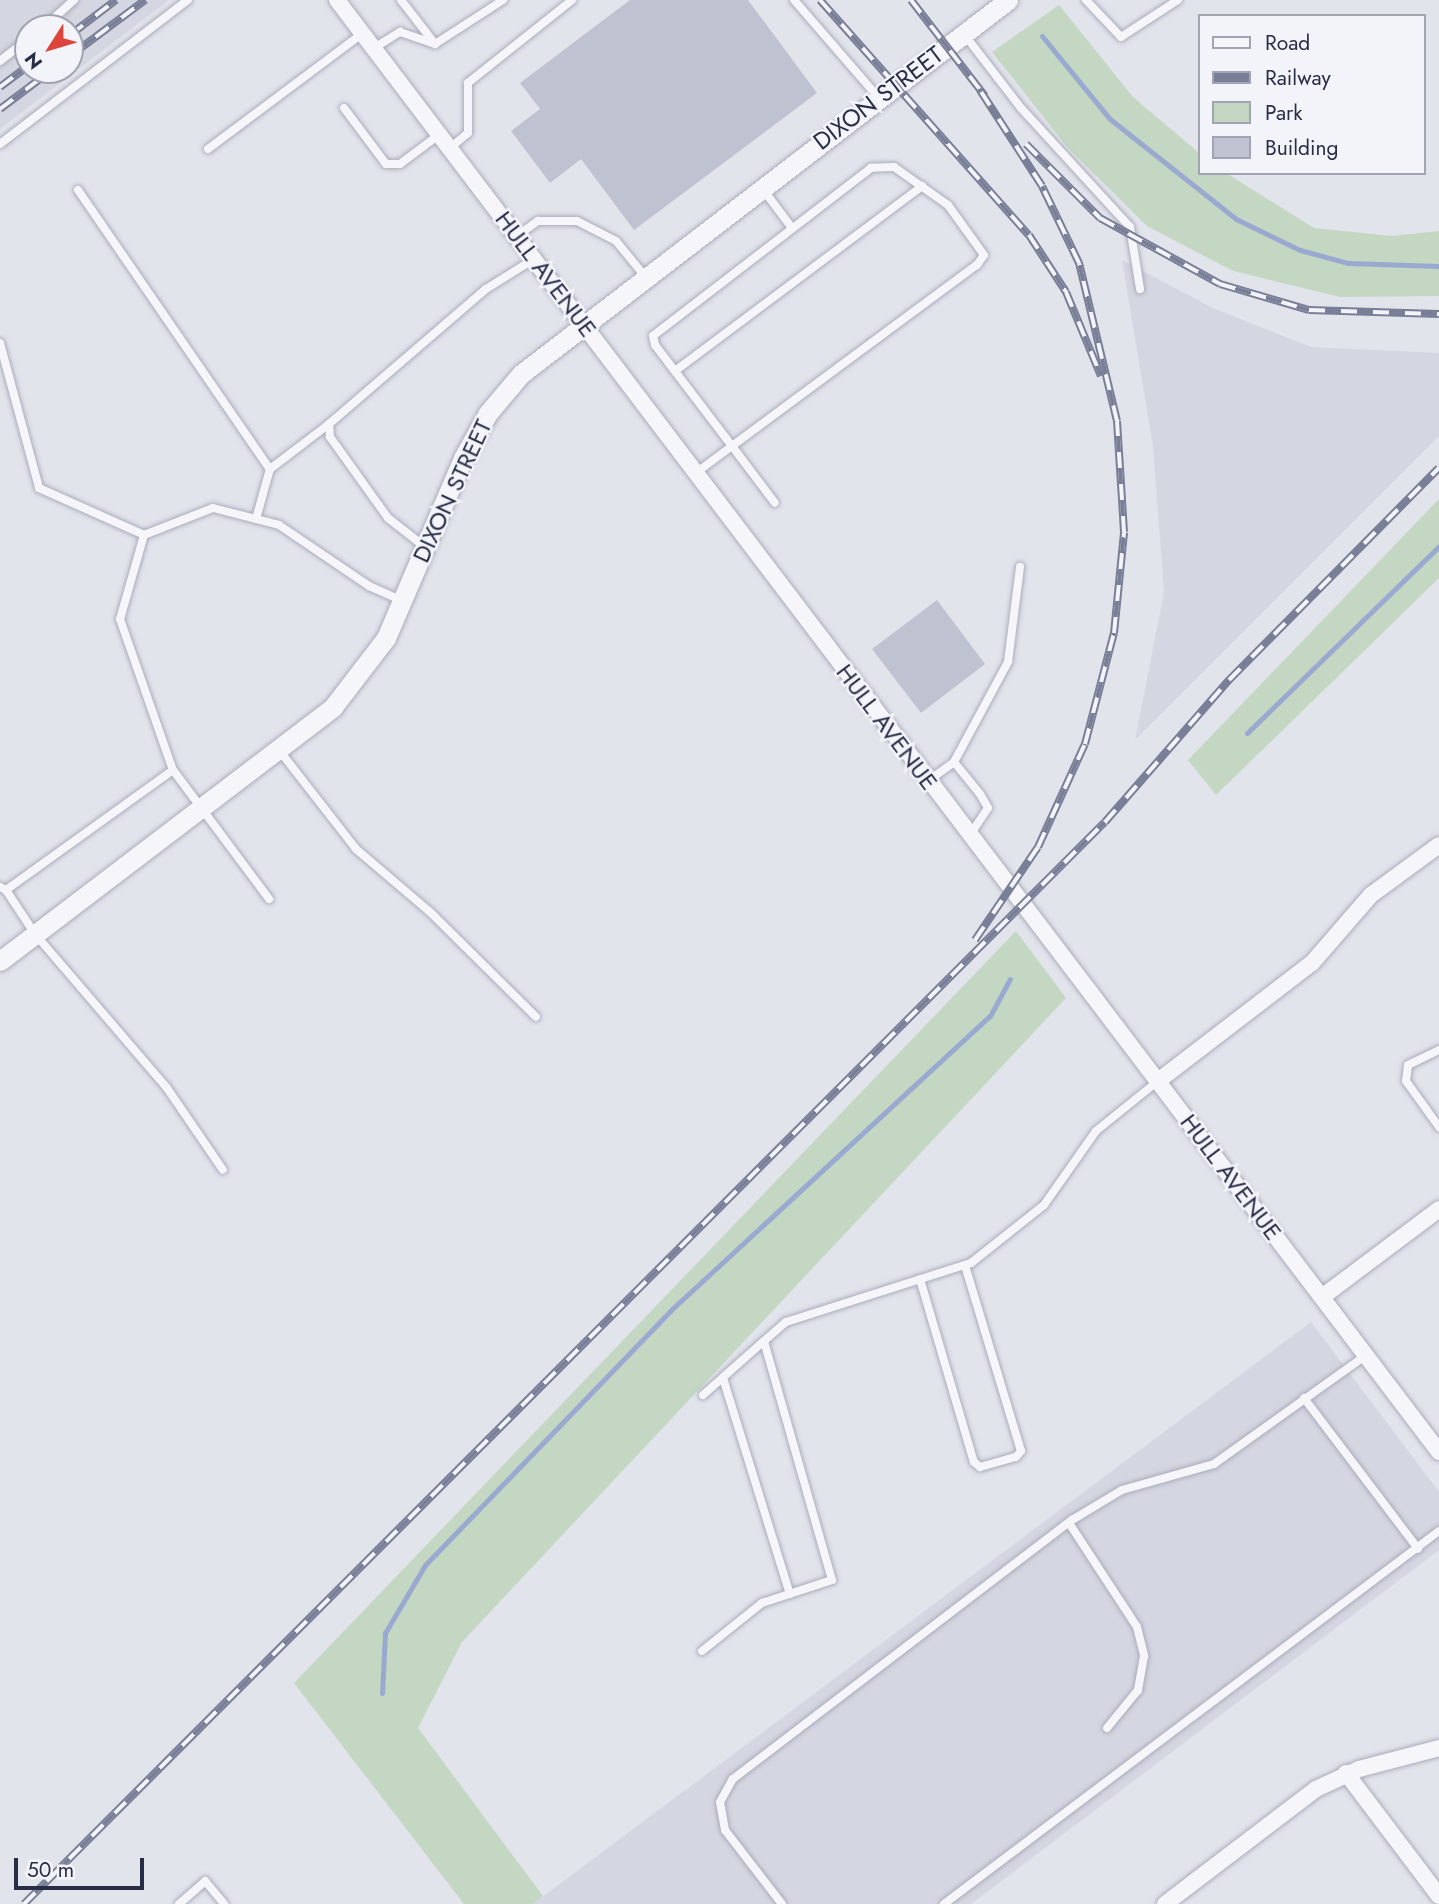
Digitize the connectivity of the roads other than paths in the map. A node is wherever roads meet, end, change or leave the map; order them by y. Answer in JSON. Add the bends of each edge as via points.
{"nodes":[{"id":1,"x":74,"y":0,"type":"edge"},
{"id":2,"x":188,"y":0,"type":"edge"},
{"id":3,"x":337,"y":0,"type":"edge"},
{"id":4,"x":401,"y":0,"type":"edge"},
{"id":5,"x":503,"y":0,"type":"edge"},
{"id":6,"x":572,"y":0,"type":"edge"},
{"id":7,"x":794,"y":0,"type":"edge"},
{"id":8,"x":1008,"y":0,"type":"edge"},
{"id":9,"x":1086,"y":0,"type":"edge"},
{"id":10,"x":1178,"y":0,"type":"edge"},
{"id":11,"x":58,"y":14,"type":"edge"},
{"id":12,"x":363,"y":33,"type":"junction"},
{"id":13,"x":963,"y":34,"type":"junction"},
{"id":14,"x":435,"y":44,"type":"junction"},
{"id":15,"x":374,"y":48,"type":"junction"},
{"id":16,"x":14,"y":50,"type":"edge"},
{"id":17,"x":0,"y":61,"type":"edge"},
{"id":18,"x":879,"y":97,"type":"junction"},
{"id":19,"x":345,"y":108,"type":"dead end"},
{"id":20,"x":440,"y":134,"type":"junction"},
{"id":21,"x":0,"y":144,"type":"edge"},
{"id":22,"x":450,"y":148,"type":"junction"},
{"id":23,"x":208,"y":149,"type":"dead end"},
{"id":24,"x":761,"y":186,"type":"junction"},
{"id":25,"x":922,"y":186,"type":"junction"},
{"id":26,"x":78,"y":190,"type":"dead end"},
{"id":27,"x":792,"y":228,"type":"junction"},
{"id":28,"x":517,"y":236,"type":"junction"},
{"id":29,"x":534,"y":259,"type":"junction"},
{"id":30,"x":644,"y":275,"type":"junction"},
{"id":31,"x":1140,"y":289,"type":"dead end"},
{"id":32,"x":584,"y":323,"type":"junction"},
{"id":33,"x":0,"y":344,"type":"edge"},
{"id":34,"x":675,"y":372,"type":"junction"},
{"id":35,"x":329,"y":424,"type":"junction"},
{"id":36,"x":732,"y":446,"type":"junction"},
{"id":37,"x":270,"y":468,"type":"junction"},
{"id":38,"x":696,"y":472,"type":"junction"},
{"id":39,"x":775,"y":503,"type":"dead end"},
{"id":40,"x":256,"y":519,"type":"junction"},
{"id":41,"x":144,"y":536,"type":"junction"},
{"id":42,"x":425,"y":547,"type":"junction"},
{"id":43,"x":1020,"y":567,"type":"dead end"},
{"id":44,"x":402,"y":601,"type":"junction"},
{"id":45,"x":279,"y":750,"type":"junction"},
{"id":46,"x":954,"y":762,"type":"junction"},
{"id":47,"x":173,"y":770,"type":"junction"},
{"id":48,"x":928,"y":781,"type":"junction"},
{"id":49,"x":205,"y":806,"type":"junction"},
{"id":50,"x":969,"y":836,"type":"junction"},
{"id":51,"x":1439,"y":845,"type":"edge"},
{"id":52,"x":3,"y":888,"type":"edge"},
{"id":53,"x":269,"y":899,"type":"dead end"},
{"id":54,"x":35,"y":934,"type":"junction"},
{"id":55,"x":0,"y":961,"type":"edge"},
{"id":56,"x":536,"y":1017,"type":"dead end"},
{"id":57,"x":1439,"y":1049,"type":"edge"},
{"id":58,"x":1158,"y":1081,"type":"junction"},
{"id":59,"x":1439,"y":1127,"type":"edge"},
{"id":60,"x":223,"y":1170,"type":"dead end"},
{"id":61,"x":1439,"y":1209,"type":"edge"},
{"id":62,"x":965,"y":1265,"type":"junction"},
{"id":63,"x":920,"y":1279,"type":"junction"},
{"id":64,"x":1322,"y":1297,"type":"junction"},
{"id":65,"x":764,"y":1341,"type":"junction"},
{"id":66,"x":1366,"y":1355,"type":"junction"},
{"id":67,"x":723,"y":1378,"type":"junction"},
{"id":68,"x":703,"y":1395,"type":"dead end"},
{"id":69,"x":1304,"y":1398,"type":"junction"},
{"id":70,"x":1439,"y":1451,"type":"edge"},
{"id":71,"x":1069,"y":1523,"type":"junction"},
{"id":72,"x":1439,"y":1531,"type":"edge"},
{"id":73,"x":1418,"y":1549,"type":"junction"},
{"id":74,"x":790,"y":1594,"type":"junction"},
{"id":75,"x":702,"y":1651,"type":"dead end"},
{"id":76,"x":1107,"y":1728,"type":"dead end"},
{"id":77,"x":1439,"y":1748,"type":"edge"},
{"id":78,"x":1346,"y":1773,"type":"junction"},
{"id":79,"x":1439,"y":1896,"type":"edge"},
{"id":80,"x":179,"y":1904,"type":"edge"},
{"id":81,"x":224,"y":1904,"type":"edge"},
{"id":82,"x":782,"y":1904,"type":"edge"},
{"id":83,"x":944,"y":1904,"type":"edge"},
{"id":84,"x":1165,"y":1904,"type":"edge"}],
"edges":[{"from":1,"to":11,"type":"lane"},
{"from":2,"to":21,"type":"lane"},
{"from":3,"to":12,"type":"street","name":"HULL AVENUE"},
{"from":4,"to":14,"type":"lane"},
{"from":5,"to":14,"type":"lane"},
{"from":6,"to":22,"type":"lane","via":[[468,83],[468,133]]},
{"from":7,"to":18,"type":"lane"},
{"from":8,"to":13,"type":"street","name":"DIXON STREET"},
{"from":9,"to":10,"type":"lane","via":[[1121,37]]},
{"from":12,"to":15,"type":"street","name":"HULL AVENUE"},
{"from":12,"to":23,"type":"lane"},
{"from":13,"to":18,"type":"street","name":"DIXON STREET"},
{"from":13,"to":31,"type":"lane","via":[[1021,108],[1130,227]]},
{"from":14,"to":15,"type":"lane","via":[[400,32]]},
{"from":15,"to":20,"type":"street","name":"HULL AVENUE"},
{"from":16,"to":17,"type":"lane"},
{"from":18,"to":24,"type":"street","name":"DIXON STREET"},
{"from":19,"to":20,"type":"lane","via":[[386,164],[400,164]]},
{"from":20,"to":22,"type":"street","name":"HULL AVENUE"},
{"from":22,"to":28,"type":"street","name":"HULL AVENUE"},
{"from":24,"to":27,"type":"lane"},
{"from":24,"to":30,"type":"street","name":"DIXON STREET"},
{"from":25,"to":27,"type":"lane","via":[[882,164]]},
{"from":25,"to":34,"type":"lane"},
{"from":25,"to":36,"type":"lane","via":[[980,242],[984,255],[977,265]]},
{"from":26,"to":37,"type":"lane"},
{"from":27,"to":34,"type":"lane","via":[[659,328],[655,345]]},
{"from":28,"to":29,"type":"street","name":"HULL AVENUE"},
{"from":28,"to":30,"type":"lane","via":[[538,222],[577,221],[616,241]]},
{"from":29,"to":32,"type":"street","name":"HULL AVENUE"},
{"from":29,"to":35,"type":"lane","via":[[486,289]]},
{"from":30,"to":32,"type":"street","name":"DIXON STREET"},
{"from":32,"to":38,"type":"street","name":"HULL AVENUE"},
{"from":32,"to":42,"type":"street","name":"DIXON STREET","via":[[521,373],[488,412]]},
{"from":33,"to":41,"type":"lane","via":[[39,488]]},
{"from":34,"to":36,"type":"lane"},
{"from":35,"to":37,"type":"lane"},
{"from":35,"to":42,"type":"lane","via":[[330,437],[388,518]]},
{"from":36,"to":38,"type":"lane"},
{"from":36,"to":39,"type":"lane"},
{"from":37,"to":40,"type":"lane"},
{"from":38,"to":48,"type":"street","name":"HULL AVENUE"},
{"from":40,"to":41,"type":"lane","via":[[214,508]]},
{"from":40,"to":44,"type":"lane","via":[[279,525],[369,586]]},
{"from":41,"to":47,"type":"lane","via":[[120,619]]},
{"from":42,"to":44,"type":"street","name":"DIXON STREET"},
{"from":43,"to":46,"type":"lane","via":[[1008,662]]},
{"from":44,"to":45,"type":"street","name":"DIXON STREET","via":[[371,663],[333,708]]},
{"from":45,"to":49,"type":"street","name":"DIXON STREET"},
{"from":45,"to":56,"type":"lane","via":[[355,849],[430,912]]},
{"from":46,"to":48,"type":"lane"},
{"from":46,"to":50,"type":"lane","via":[[988,808]]},
{"from":47,"to":49,"type":"lane"},
{"from":47,"to":52,"type":"lane"},
{"from":48,"to":50,"type":"street","name":"HULL AVENUE"},
{"from":49,"to":53,"type":"lane"},
{"from":49,"to":54,"type":"street","name":"DIXON STREET"},
{"from":50,"to":58,"type":"street","name":"HULL AVENUE"},
{"from":51,"to":58,"type":"street","via":[[1371,895],[1312,963]]},
{"from":52,"to":54,"type":"lane"},
{"from":54,"to":55,"type":"street","name":"DIXON STREET"},
{"from":54,"to":60,"type":"lane","via":[[167,1088]]},
{"from":57,"to":59,"type":"lane","via":[[1408,1065],[1406,1081]]},
{"from":58,"to":62,"type":"lane","via":[[1096,1131],[1044,1205]]},
{"from":58,"to":64,"type":"street","name":"HULL AVENUE"},
{"from":61,"to":64,"type":"street"},
{"from":62,"to":63,"type":"lane"},
{"from":62,"to":63,"type":"lane","via":[[1021,1451],[1016,1457],[980,1467],[974,1462]]},
{"from":63,"to":65,"type":"lane","via":[[786,1322]]},
{"from":64,"to":66,"type":"street","name":"HULL AVENUE"},
{"from":65,"to":67,"type":"lane"},
{"from":65,"to":74,"type":"lane","via":[[833,1571],[832,1580]]},
{"from":66,"to":69,"type":"lane"},
{"from":66,"to":70,"type":"street","name":"HULL AVENUE"},
{"from":67,"to":68,"type":"lane"},
{"from":67,"to":74,"type":"lane"},
{"from":69,"to":71,"type":"lane","via":[[1214,1464],[1122,1490]]},
{"from":69,"to":73,"type":"lane"},
{"from":71,"to":76,"type":"lane","via":[[1137,1627],[1144,1656],[1138,1689]]},
{"from":71,"to":82,"type":"lane","via":[[733,1779],[720,1801],[725,1830]]},
{"from":72,"to":73,"type":"lane"},
{"from":73,"to":83,"type":"lane"},
{"from":74,"to":75,"type":"lane","via":[[762,1603]]},
{"from":77,"to":78,"type":"street"},
{"from":78,"to":79,"type":"street"},
{"from":78,"to":84,"type":"street"},
{"from":80,"to":81,"type":"lane","via":[[205,1881]]}]}
